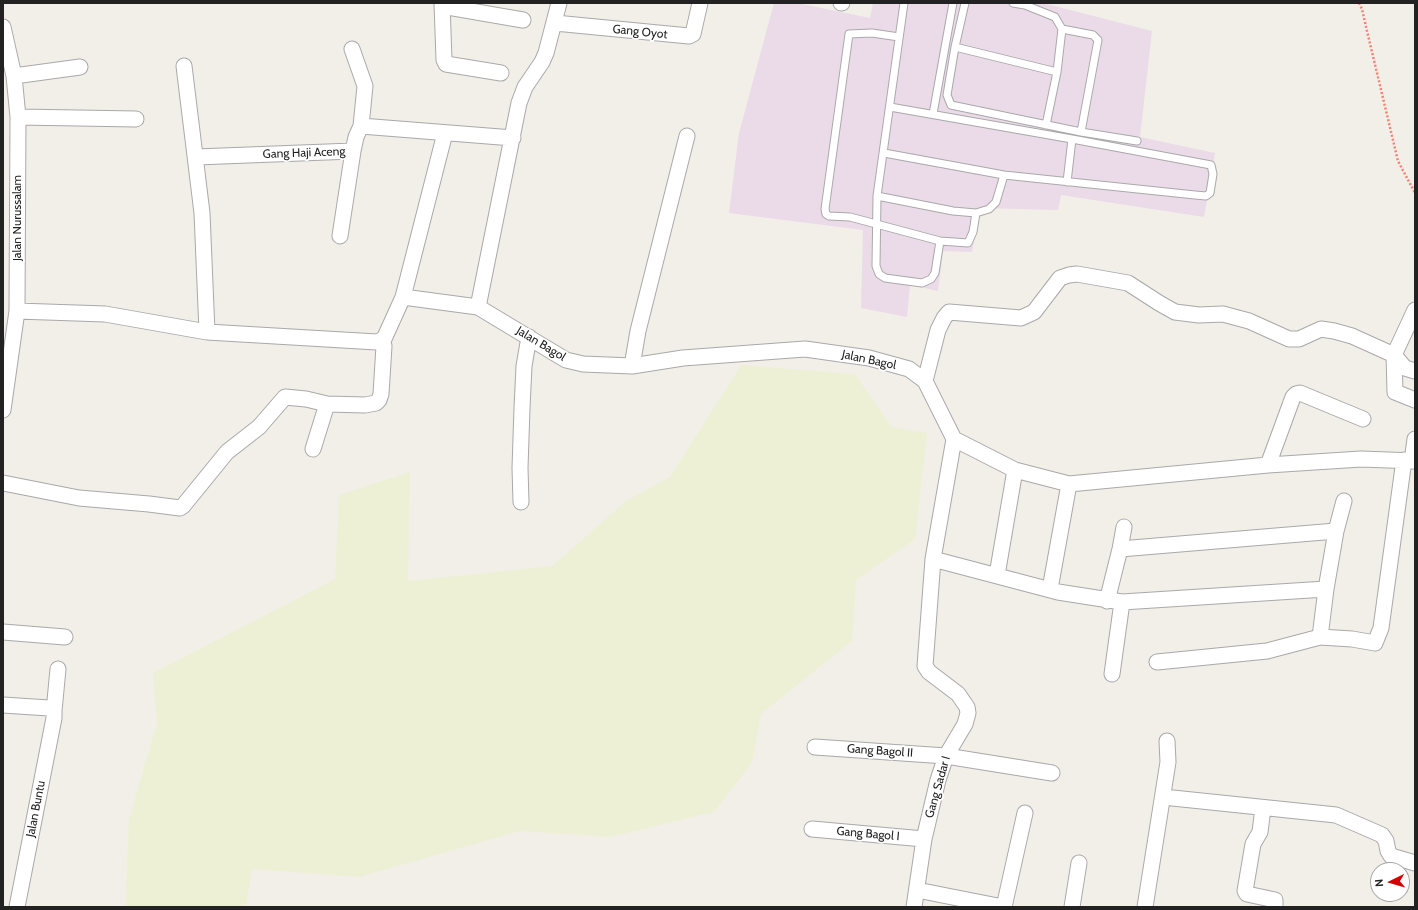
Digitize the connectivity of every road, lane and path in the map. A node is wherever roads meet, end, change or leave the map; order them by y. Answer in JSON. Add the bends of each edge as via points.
{"nodes":[{"id":1,"x":559,"y":3,"type":"edge"},
{"id":2,"x":700,"y":3,"type":"edge"},
{"id":3,"x":904,"y":3,"type":"edge"},
{"id":4,"x":953,"y":3,"type":"edge"},
{"id":5,"x":965,"y":3,"type":"edge"},
{"id":6,"x":1013,"y":3,"type":"edge"},
{"id":7,"x":1359,"y":3,"type":"edge"},
{"id":8,"x":442,"y":4,"type":"edge"},
{"id":9,"x":523,"y":20,"type":"dead end"},
{"id":10,"x":555,"y":23,"type":"junction"},
{"id":11,"x":3,"y":27,"type":"edge"},
{"id":12,"x":1062,"y":29,"type":"junction"},
{"id":13,"x":899,"y":37,"type":"junction"},
{"id":14,"x":955,"y":47,"type":"junction"},
{"id":15,"x":352,"y":49,"type":"dead end"},
{"id":16,"x":184,"y":66,"type":"dead end"},
{"id":17,"x":80,"y":67,"type":"dead end"},
{"id":18,"x":1057,"y":72,"type":"junction"},
{"id":19,"x":501,"y":74,"type":"dead end"},
{"id":20,"x":14,"y":76,"type":"junction"},
{"id":21,"x":890,"y":107,"type":"junction"},
{"id":22,"x":933,"y":114,"type":"junction"},
{"id":23,"x":18,"y":117,"type":"junction"},
{"id":24,"x":136,"y":119,"type":"dead end"},
{"id":25,"x":1046,"y":125,"type":"junction"},
{"id":26,"x":361,"y":126,"type":"junction"},
{"id":27,"x":1081,"y":132,"type":"junction"},
{"id":28,"x":445,"y":133,"type":"junction"},
{"id":29,"x":687,"y":136,"type":"dead end"},
{"id":30,"x":513,"y":138,"type":"junction"},
{"id":31,"x":1072,"y":139,"type":"junction"},
{"id":32,"x":1137,"y":141,"type":"dead end"},
{"id":33,"x":353,"y":151,"type":"junction"},
{"id":34,"x":884,"y":153,"type":"junction"},
{"id":35,"x":196,"y":157,"type":"junction"},
{"id":36,"x":1004,"y":175,"type":"junction"},
{"id":37,"x":1067,"y":182,"type":"junction"},
{"id":38,"x":1415,"y":193,"type":"edge"},
{"id":39,"x":877,"y":196,"type":"junction"},
{"id":40,"x":976,"y":213,"type":"junction"},
{"id":41,"x":875,"y":223,"type":"junction"},
{"id":42,"x":340,"y":236,"type":"dead end"},
{"id":43,"x":940,"y":240,"type":"junction"},
{"id":44,"x":403,"y":297,"type":"junction"},
{"id":45,"x":478,"y":306,"type":"junction"},
{"id":46,"x":1415,"y":310,"type":"edge"},
{"id":47,"x":17,"y":311,"type":"junction"},
{"id":48,"x":207,"y":332,"type":"junction"},
{"id":49,"x":529,"y":337,"type":"junction"},
{"id":50,"x":382,"y":341,"type":"junction"},
{"id":51,"x":1394,"y":355,"type":"junction"},
{"id":52,"x":632,"y":366,"type":"junction"},
{"id":53,"x":1415,"y":371,"type":"edge"},
{"id":54,"x":925,"y":381,"type":"junction"},
{"id":55,"x":1415,"y":400,"type":"edge"},
{"id":56,"x":327,"y":404,"type":"junction"},
{"id":57,"x":3,"y":410,"type":"edge"},
{"id":58,"x":1363,"y":419,"type":"dead end"},
{"id":59,"x":954,"y":439,"type":"junction"},
{"id":60,"x":1415,"y":439,"type":"edge"},
{"id":61,"x":313,"y":449,"type":"dead end"},
{"id":62,"x":1410,"y":461,"type":"edge"},
{"id":63,"x":1268,"y":465,"type":"junction"},
{"id":64,"x":1015,"y":470,"type":"junction"},
{"id":65,"x":3,"y":483,"type":"edge"},
{"id":66,"x":1069,"y":484,"type":"junction"},
{"id":67,"x":1344,"y":501,"type":"dead end"},
{"id":68,"x":521,"y":502,"type":"dead end"},
{"id":69,"x":1124,"y":527,"type":"dead end"},
{"id":70,"x":1336,"y":531,"type":"junction"},
{"id":71,"x":1120,"y":549,"type":"junction"},
{"id":72,"x":933,"y":559,"type":"junction"},
{"id":73,"x":997,"y":575,"type":"junction"},
{"id":74,"x":1050,"y":589,"type":"junction"},
{"id":75,"x":1326,"y":589,"type":"junction"},
{"id":76,"x":1107,"y":600,"type":"junction"},
{"id":77,"x":1122,"y":602,"type":"junction"},
{"id":78,"x":3,"y":632,"type":"edge"},
{"id":79,"x":1320,"y":636,"type":"junction"},
{"id":80,"x":65,"y":637,"type":"dead end"},
{"id":81,"x":1157,"y":662,"type":"dead end"},
{"id":82,"x":58,"y":669,"type":"dead end"},
{"id":83,"x":1112,"y":674,"type":"dead end"},
{"id":84,"x":3,"y":705,"type":"edge"},
{"id":85,"x":54,"y":711,"type":"junction"},
{"id":86,"x":1167,"y":741,"type":"dead end"},
{"id":87,"x":814,"y":747,"type":"dead end"},
{"id":88,"x":946,"y":756,"type":"junction"},
{"id":89,"x":1052,"y":773,"type":"dead end"},
{"id":90,"x":1163,"y":797,"type":"junction"},
{"id":91,"x":1263,"y":808,"type":"junction"},
{"id":92,"x":1025,"y":813,"type":"dead end"},
{"id":93,"x":812,"y":829,"type":"dead end"},
{"id":94,"x":924,"y":838,"type":"junction"},
{"id":95,"x":1078,"y":863,"type":"dead end"},
{"id":96,"x":1415,"y":863,"type":"edge"},
{"id":97,"x":917,"y":890,"type":"junction"},
{"id":98,"x":17,"y":907,"type":"edge"},
{"id":99,"x":914,"y":907,"type":"edge"},
{"id":100,"x":1003,"y":907,"type":"edge"},
{"id":101,"x":1072,"y":907,"type":"edge"},
{"id":102,"x":1145,"y":907,"type":"edge"},
{"id":103,"x":1275,"y":907,"type":"edge"}],
"edges":[{"from":1,"to":10,"type":"street"},
{"from":2,"to":10,"type":"street","name":"Gang Oyot","via":[[693,34],[689,36]]},
{"from":3,"to":13,"type":"lane"},
{"from":4,"to":22,"type":"lane"},
{"from":5,"to":14,"type":"lane"},
{"from":6,"to":12,"type":"lane","via":[[1055,17]]},
{"from":7,"to":38,"type":"path","via":[[1366,23],[1398,161]]},
{"from":8,"to":9,"type":"street"},
{"from":8,"to":19,"type":"street","via":[[446,64]]},
{"from":10,"to":30,"type":"street","via":[[542,62],[522,95]]},
{"from":11,"to":20,"type":"street","name":"Jalan Nurussalam"},
{"from":12,"to":18,"type":"lane"},
{"from":12,"to":27,"type":"lane","via":[[1093,35],[1098,40]]},
{"from":13,"to":21,"type":"lane"},
{"from":13,"to":41,"type":"lane","via":[[849,34],[825,209],[829,216],[850,217]]},
{"from":14,"to":18,"type":"lane"},
{"from":14,"to":25,"type":"lane","via":[[947,95],[951,105]]},
{"from":15,"to":26,"type":"street","name":"Gang Haji Aceng","via":[[365,86]]},
{"from":16,"to":35,"type":"street"},
{"from":17,"to":20,"type":"street"},
{"from":18,"to":25,"type":"lane"},
{"from":20,"to":23,"type":"street","name":"Jalan Nurussalam"},
{"from":21,"to":22,"type":"lane"},
{"from":21,"to":34,"type":"lane"},
{"from":22,"to":31,"type":"lane"},
{"from":23,"to":24,"type":"street"},
{"from":23,"to":47,"type":"street","name":"Jalan Nurussalam"},
{"from":25,"to":27,"type":"lane"},
{"from":26,"to":28,"type":"street"},
{"from":26,"to":33,"type":"street","name":"Gang Haji Aceng"},
{"from":27,"to":32,"type":"lane"},
{"from":28,"to":30,"type":"street"},
{"from":28,"to":44,"type":"street"},
{"from":29,"to":52,"type":"street","via":[[638,331]]},
{"from":30,"to":45,"type":"street"},
{"from":31,"to":37,"type":"lane"},
{"from":31,"to":37,"type":"lane","via":[[1202,162],[1211,165],[1213,174],[1210,193],[1206,196]]},
{"from":33,"to":35,"type":"street","name":"Gang Haji Aceng"},
{"from":33,"to":42,"type":"street"},
{"from":34,"to":36,"type":"lane"},
{"from":34,"to":39,"type":"lane"},
{"from":35,"to":48,"type":"street","via":[[202,213]]},
{"from":36,"to":37,"type":"lane"},
{"from":36,"to":40,"type":"lane","via":[[996,202],[989,209]]},
{"from":39,"to":40,"type":"lane"},
{"from":39,"to":41,"type":"lane"},
{"from":40,"to":43,"type":"lane","via":[[968,243]]},
{"from":41,"to":43,"type":"lane"},
{"from":41,"to":43,"type":"lane","via":[[876,266],[879,274],[885,278],[922,283],[931,279]]},
{"from":44,"to":45,"type":"street"},
{"from":44,"to":50,"type":"street"},
{"from":45,"to":49,"type":"street","name":"Jalan Bagol"},
{"from":46,"to":51,"type":"street"},
{"from":47,"to":48,"type":"street","via":[[105,314]]},
{"from":47,"to":57,"type":"street","name":"Jalan Nurussalam"},
{"from":48,"to":50,"type":"street"},
{"from":49,"to":52,"type":"street","name":"Jalan Bagol","via":[[566,360],[614,367]]},
{"from":49,"to":68,"type":"street","via":[[524,366]]},
{"from":50,"to":56,"type":"street","via":[[384,362],[379,400],[370,405]]},
{"from":51,"to":53,"type":"street","via":[[1405,368]]},
{"from":51,"to":54,"type":"street","via":[[1352,336],[1334,331],[1322,330],[1299,339],[1289,339],[1249,321],[1223,314],[1175,312],[1128,283],[1076,274],[1060,278],[1034,312],[1020,318],[949,312],[938,330]]},
{"from":51,"to":55,"type":"street","via":[[1395,392]]},
{"from":52,"to":54,"type":"street","name":"Jalan Bagol","via":[[683,358],[805,349],[889,363],[909,369]]},
{"from":54,"to":59,"type":"street","name":"Jalan Bagol"},
{"from":56,"to":61,"type":"street"},
{"from":56,"to":65,"type":"street","via":[[289,396],[282,399],[259,427],[227,452],[180,508],[80,498]]},
{"from":58,"to":63,"type":"street","via":[[1300,393],[1296,394]]},
{"from":59,"to":64,"type":"street"},
{"from":59,"to":72,"type":"street"},
{"from":60,"to":62,"type":"street"},
{"from":62,"to":63,"type":"street","via":[[1361,459]]},
{"from":62,"to":79,"type":"street","via":[[1378,640],[1371,644]]},
{"from":63,"to":66,"type":"street"},
{"from":64,"to":66,"type":"street"},
{"from":64,"to":73,"type":"street"},
{"from":66,"to":74,"type":"street"},
{"from":67,"to":70,"type":"street"},
{"from":69,"to":71,"type":"street"},
{"from":70,"to":71,"type":"street"},
{"from":70,"to":75,"type":"street"},
{"from":71,"to":76,"type":"street"},
{"from":72,"to":73,"type":"street"},
{"from":72,"to":88,"type":"street","name":"Gang Sadar I","via":[[926,660],[929,672],[958,694],[968,713],[965,724]]},
{"from":73,"to":74,"type":"street"},
{"from":74,"to":76,"type":"street"},
{"from":75,"to":77,"type":"street"},
{"from":75,"to":79,"type":"street"},
{"from":76,"to":77,"type":"street"},
{"from":77,"to":83,"type":"street"},
{"from":78,"to":80,"type":"street"},
{"from":79,"to":81,"type":"street","via":[[1267,651]]},
{"from":82,"to":85,"type":"street","name":"Jalan Buntu"},
{"from":84,"to":85,"type":"street","via":[[49,708]]},
{"from":85,"to":98,"type":"street","name":"Jalan Buntu"},
{"from":86,"to":90,"type":"street","via":[[1168,762]]},
{"from":87,"to":88,"type":"street","name":"Gang Bagol II"},
{"from":88,"to":89,"type":"street","name":"Gang Bagol II"},
{"from":88,"to":94,"type":"street","name":"Gang Sadar I"},
{"from":90,"to":91,"type":"street"},
{"from":90,"to":102,"type":"street"},
{"from":91,"to":96,"type":"street","via":[[1336,815],[1382,835],[1391,856]]},
{"from":91,"to":103,"type":"street","via":[[1260,832],[1253,844],[1245,891],[1247,894],[1275,900]]},
{"from":92,"to":100,"type":"street"},
{"from":93,"to":94,"type":"street","name":"Gang Bagol I"},
{"from":94,"to":97,"type":"street","name":"Gang Sadar I"},
{"from":95,"to":101,"type":"street"},
{"from":97,"to":99,"type":"street","name":"Gang Sadar I"},
{"from":97,"to":100,"type":"street"}]}
